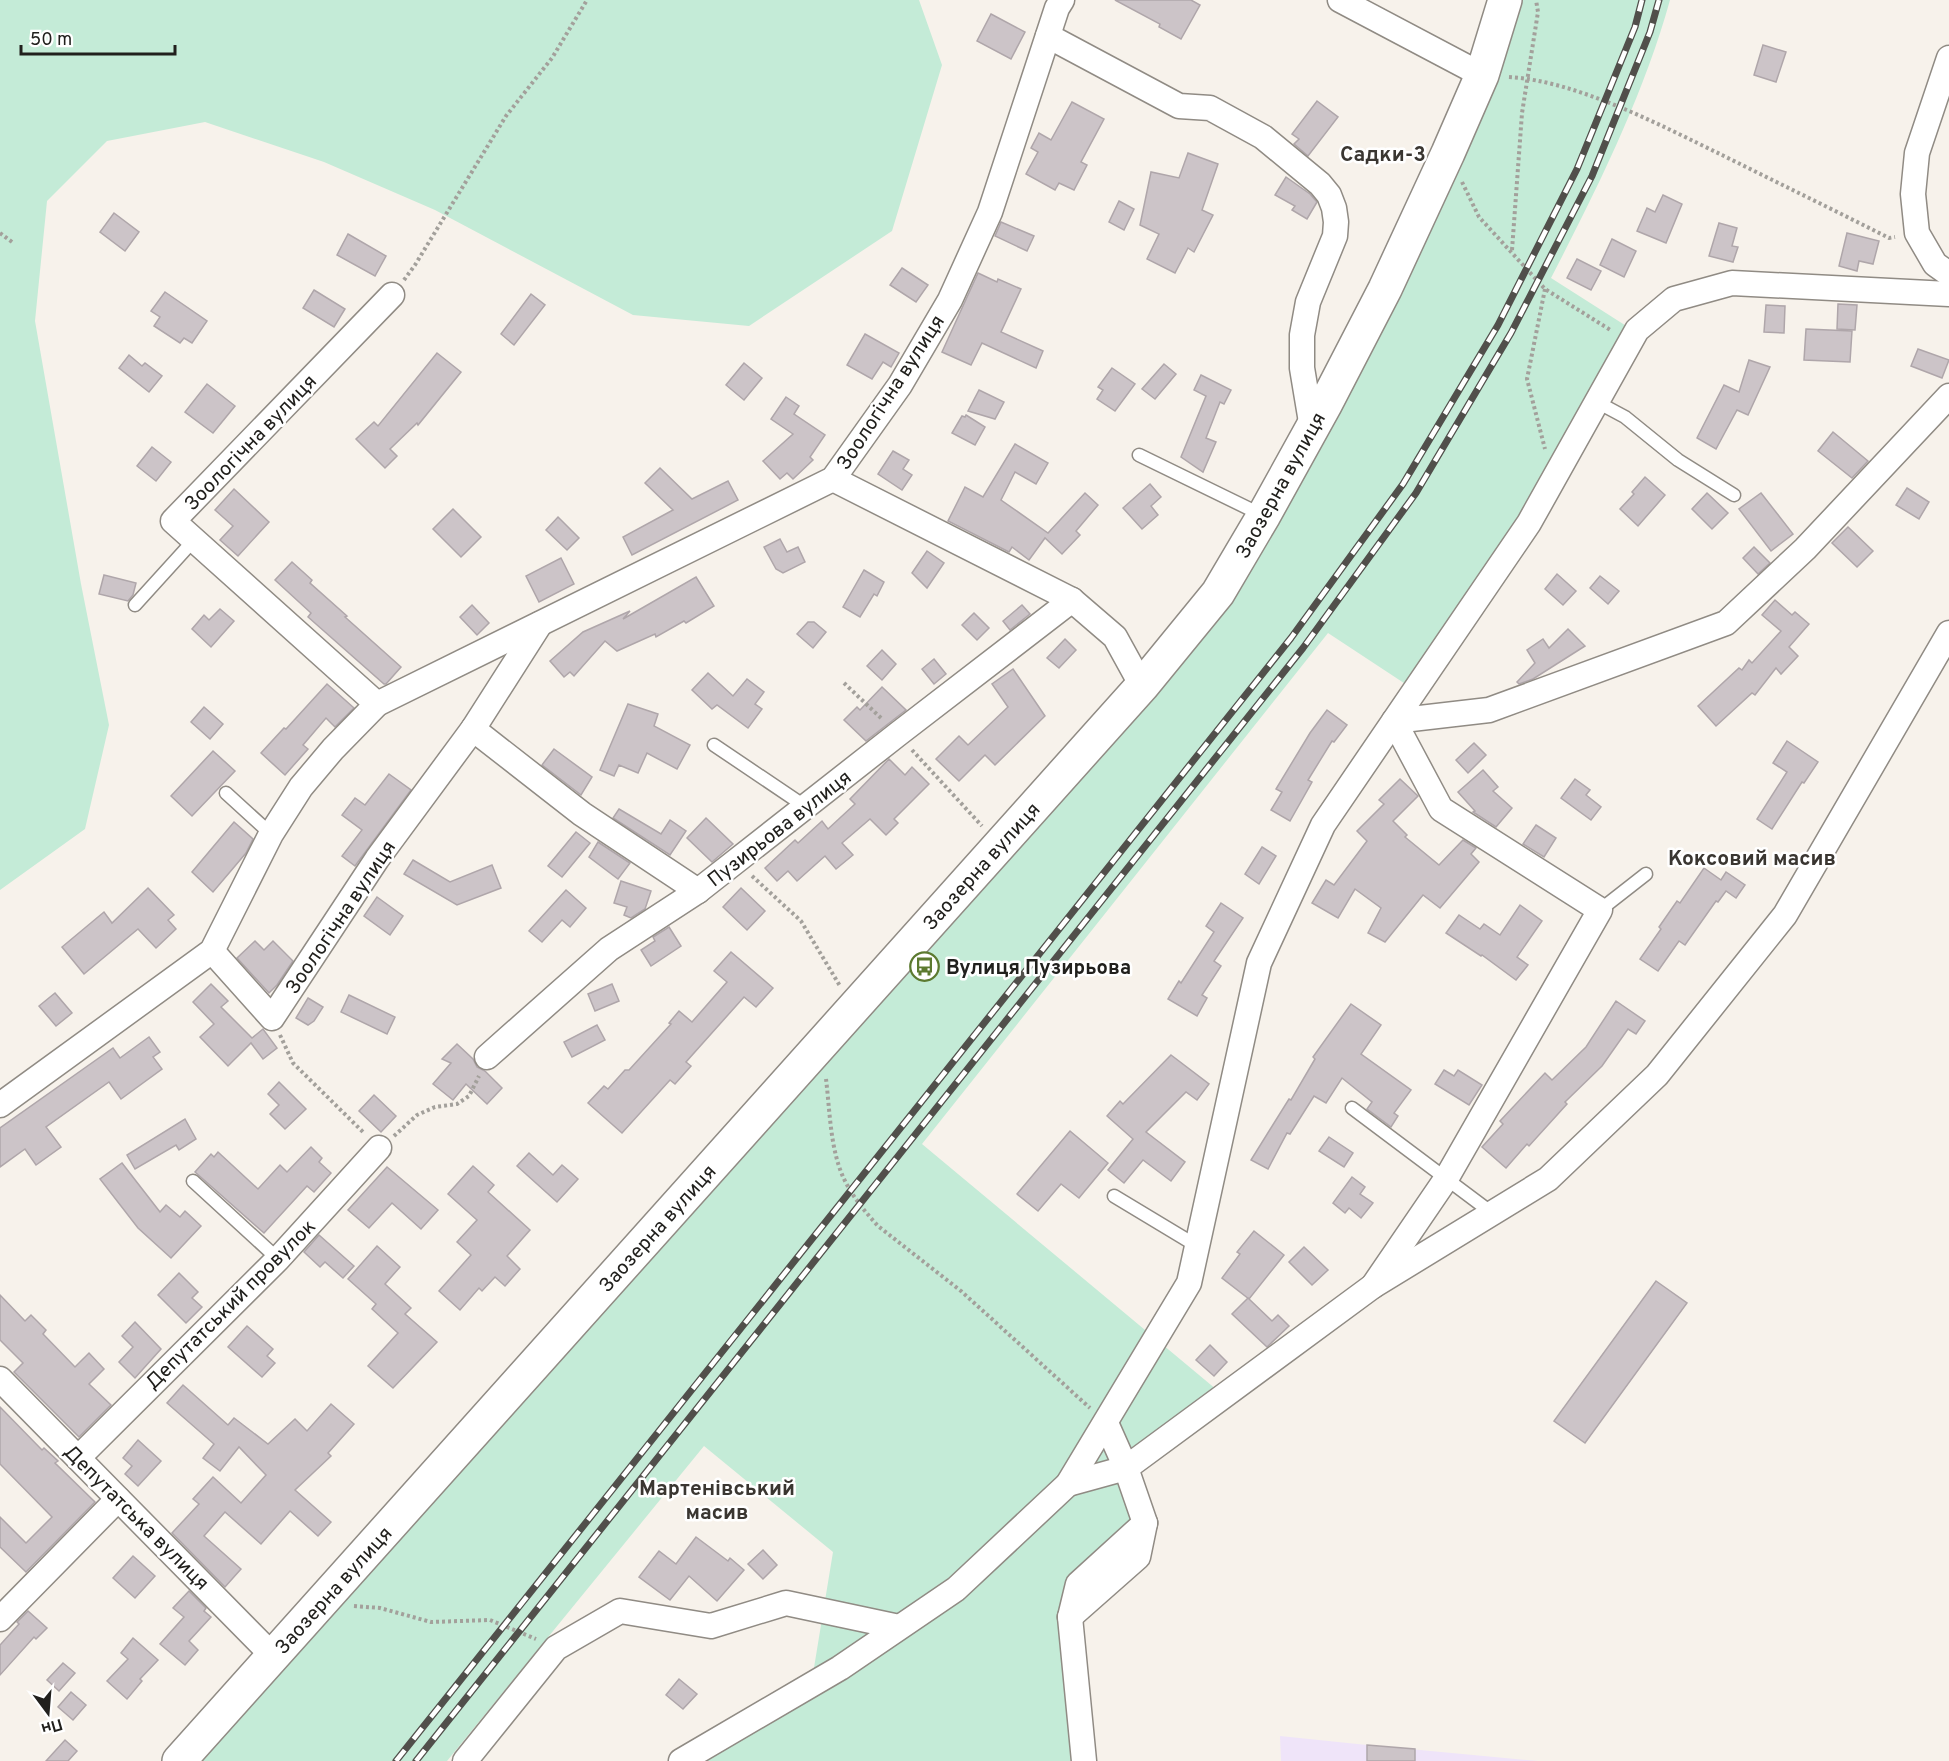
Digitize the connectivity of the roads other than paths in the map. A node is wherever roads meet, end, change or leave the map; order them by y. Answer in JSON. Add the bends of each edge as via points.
{"nodes":[{"id":1,"x":1062,"y":0,"type":"edge"},
{"id":2,"x":1340,"y":0,"type":"edge"},
{"id":3,"x":1506,"y":0,"type":"edge"},
{"id":4,"x":1048,"y":36,"type":"junction"},
{"id":5,"x":1949,"y":58,"type":"edge"},
{"id":6,"x":1482,"y":75,"type":"junction"},
{"id":7,"x":1949,"y":274,"type":"edge"},
{"id":8,"x":1949,"y":294,"type":"edge"},
{"id":9,"x":392,"y":295,"type":"road end"},
{"id":10,"x":1949,"y":396,"type":"edge"},
{"id":11,"x":1597,"y":402,"type":"junction"},
{"id":12,"x":1312,"y":428,"type":"junction"},
{"id":13,"x":1139,"y":455,"type":"dead end"},
{"id":14,"x":833,"y":479,"type":"junction"},
{"id":15,"x":1734,"y":495,"type":"dead end"},
{"id":16,"x":1264,"y":516,"type":"junction"},
{"id":17,"x":194,"y":540,"type":"junction"},
{"id":18,"x":1072,"y":600,"type":"junction"},
{"id":19,"x":135,"y":605,"type":"dead end"},
{"id":20,"x":540,"y":624,"type":"junction"},
{"id":21,"x":1949,"y":633,"type":"edge"},
{"id":22,"x":1142,"y":686,"type":"junction"},
{"id":23,"x":377,"y":704,"type":"junction"},
{"id":24,"x":1394,"y":721,"type":"junction"},
{"id":25,"x":473,"y":729,"type":"junction"},
{"id":26,"x":714,"y":745,"type":"dead end"},
{"id":27,"x":226,"y":793,"type":"dead end"},
{"id":28,"x":806,"y":807,"type":"junction"},
{"id":29,"x":271,"y":834,"type":"junction"},
{"id":30,"x":1646,"y":874,"type":"dead end"},
{"id":31,"x":698,"y":891,"type":"junction"},
{"id":32,"x":1600,"y":910,"type":"junction"},
{"id":33,"x":212,"y":951,"type":"junction"},
{"id":34,"x":487,"y":1057,"type":"road end"},
{"id":35,"x":0,"y":1105,"type":"edge"},
{"id":36,"x":1352,"y":1108,"type":"dead end"},
{"id":37,"x":379,"y":1148,"type":"road end"},
{"id":38,"x":1446,"y":1179,"type":"junction"},
{"id":39,"x":193,"y":1181,"type":"dead end"},
{"id":40,"x":1114,"y":1196,"type":"dead end"},
{"id":41,"x":1492,"y":1213,"type":"junction"},
{"id":42,"x":1197,"y":1246,"type":"junction"},
{"id":43,"x":278,"y":1259,"type":"junction"},
{"id":44,"x":1373,"y":1286,"type":"junction"},
{"id":45,"x":0,"y":1379,"type":"edge"},
{"id":46,"x":1106,"y":1423,"type":"junction"},
{"id":47,"x":78,"y":1458,"type":"junction"},
{"id":48,"x":1126,"y":1468,"type":"junction"},
{"id":49,"x":1068,"y":1484,"type":"junction"},
{"id":50,"x":118,"y":1499,"type":"junction"},
{"id":51,"x":0,"y":1619,"type":"edge"},
{"id":52,"x":899,"y":1627,"type":"junction"},
{"id":53,"x":273,"y":1656,"type":"junction"},
{"id":54,"x":179,"y":1761,"type":"edge"},
{"id":55,"x":465,"y":1761,"type":"edge"},
{"id":56,"x":681,"y":1761,"type":"edge"},
{"id":57,"x":1084,"y":1761,"type":"edge"}],
"edges":[{"from":1,"to":4,"type":"street","name":"Зоологічна вулиця"},
{"from":2,"to":6,"type":"street"},
{"from":3,"to":6,"type":"street","name":"Заозерна вулиця"},
{"from":4,"to":12,"type":"street","via":[[1179,106],[1210,108],[1263,137],[1329,195],[1335,208],[1335,236],[1308,302],[1302,334],[1302,368]]},
{"from":4,"to":14,"type":"street","name":"Зоологічна вулиця","via":[[990,212],[950,300],[900,385]]},
{"from":5,"to":7,"type":"street","via":[[1917,153],[1913,194],[1917,233],[1935,264]]},
{"from":6,"to":12,"type":"street","name":"Заозерна вулиця","via":[[1385,289]]},
{"from":8,"to":11,"type":"street","via":[[1732,283],[1674,299],[1637,330]]},
{"from":9,"to":17,"type":"street","name":"Зоологічна вулиця","via":[[173,521]]},
{"from":10,"to":24,"type":"street","via":[[1805,549],[1726,623],[1489,710]]},
{"from":11,"to":15,"type":"lane","via":[[1625,417],[1678,460]]},
{"from":11,"to":24,"type":"street","via":[[1528,524]]},
{"from":12,"to":16,"type":"street","name":"Заозерна вулиця"},
{"from":13,"to":16,"type":"lane"},
{"from":14,"to":18,"type":"street"},
{"from":14,"to":20,"type":"street","name":"Зоологічна вулиця"},
{"from":16,"to":22,"type":"street","name":"Заозерна вулиця","via":[[1218,593]]},
{"from":17,"to":19,"type":"lane"},
{"from":17,"to":23,"type":"street","name":"Зоологічна вулиця"},
{"from":18,"to":22,"type":"street","via":[[1115,637]]},
{"from":18,"to":28,"type":"street","name":"Пузирьова вулиця"},
{"from":20,"to":23,"type":"street","name":"Зоологічна вулиця"},
{"from":20,"to":25,"type":"street","name":"Зоологічна вулиця"},
{"from":21,"to":41,"type":"street","via":[[1785,915],[1657,1075],[1548,1179]]},
{"from":22,"to":53,"type":"street","name":"Заозерна вулиця"},
{"from":23,"to":29,"type":"street","name":"Зоологічна вулиця","via":[[301,787]]},
{"from":24,"to":32,"type":"street","via":[[1441,809]]},
{"from":24,"to":42,"type":"street","via":[[1323,825],[1259,963]]},
{"from":25,"to":31,"type":"street","via":[[582,814]]},
{"from":25,"to":33,"type":"street","name":"Зоологічна вулиця","via":[[377,859],[272,1018]]},
{"from":26,"to":28,"type":"lane"},
{"from":27,"to":29,"type":"lane"},
{"from":28,"to":31,"type":"street","name":"Пузирьова вулиця"},
{"from":29,"to":33,"type":"street","name":"Зоологічна вулиця"},
{"from":30,"to":32,"type":"lane"},
{"from":31,"to":34,"type":"street","name":"Пузирьова вулиця","via":[[609,949]]},
{"from":32,"to":38,"type":"street"},
{"from":33,"to":35,"type":"street","name":"Зоологічна вулиця"},
{"from":36,"to":38,"type":"lane"},
{"from":37,"to":43,"type":"street","name":"Депутатський провулок"},
{"from":38,"to":41,"type":"lane"},
{"from":38,"to":44,"type":"street"},
{"from":39,"to":43,"type":"lane"},
{"from":40,"to":42,"type":"lane"},
{"from":41,"to":44,"type":"street"},
{"from":42,"to":46,"type":"street","via":[[1189,1283]]},
{"from":43,"to":47,"type":"street","name":"Депутатський провулок"},
{"from":44,"to":48,"type":"street"},
{"from":45,"to":47,"type":"street","name":"Депутатська вулиця"},
{"from":46,"to":48,"type":"street"},
{"from":46,"to":49,"type":"street"},
{"from":47,"to":50,"type":"street","name":"Депутатська вулиця"},
{"from":48,"to":49,"type":"street"},
{"from":48,"to":57,"type":"street","via":[[1145,1523],[1138,1557],[1071,1617]]},
{"from":49,"to":52,"type":"street","via":[[956,1589]]},
{"from":50,"to":51,"type":"street"},
{"from":50,"to":53,"type":"street","name":"Депутатська вулиця"},
{"from":52,"to":55,"type":"street","via":[[786,1603],[711,1626],[620,1611],[556,1648]]},
{"from":52,"to":56,"type":"street","via":[[840,1668]]},
{"from":53,"to":54,"type":"street","name":"Заозерна вулиця"}]}
